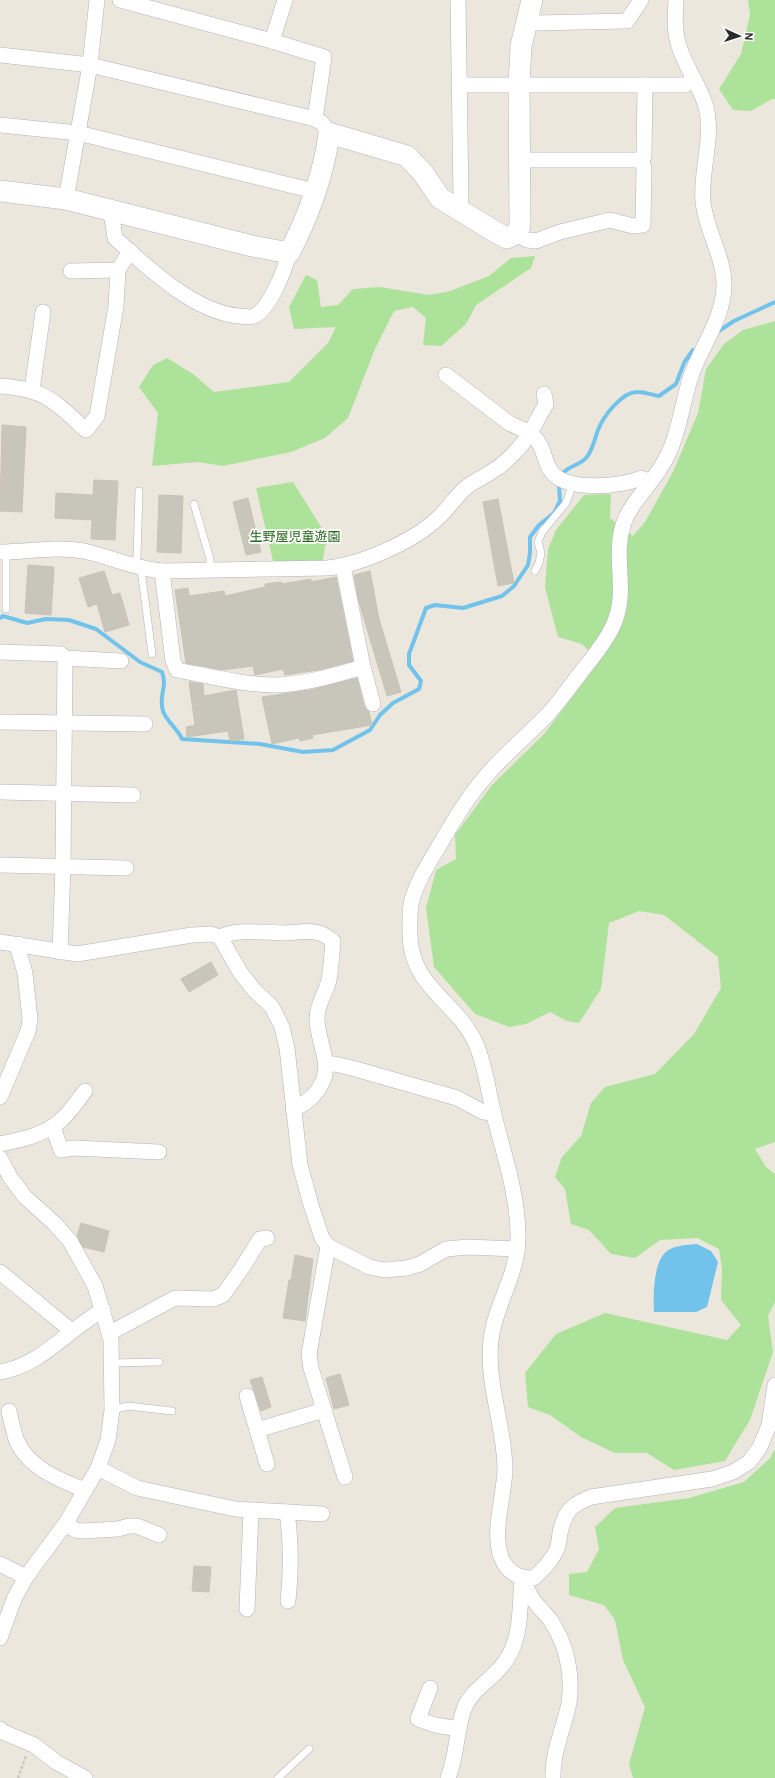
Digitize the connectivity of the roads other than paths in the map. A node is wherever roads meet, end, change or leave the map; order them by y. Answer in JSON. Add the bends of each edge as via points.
{"nodes":[{"id":1,"x":97,"y":0,"type":"edge"},
{"id":2,"x":120,"y":0,"type":"edge"},
{"id":3,"x":285,"y":0,"type":"edge"},
{"id":4,"x":458,"y":0,"type":"edge"},
{"id":5,"x":532,"y":0,"type":"edge"},
{"id":6,"x":642,"y":0,"type":"edge"},
{"id":7,"x":676,"y":0,"type":"edge"},
{"id":8,"x":526,"y":21,"type":"junction"},
{"id":9,"x":272,"y":41,"type":"junction"},
{"id":10,"x":0,"y":55,"type":"edge"},
{"id":11,"x":90,"y":66,"type":"junction"},
{"id":12,"x":694,"y":80,"type":"junction"},
{"id":13,"x":459,"y":85,"type":"junction"},
{"id":14,"x":519,"y":85,"type":"junction"},
{"id":15,"x":645,"y":86,"type":"junction"},
{"id":16,"x":0,"y":125,"type":"edge"},
{"id":17,"x":322,"y":126,"type":"junction"},
{"id":18,"x":78,"y":133,"type":"junction"},
{"id":19,"x":520,"y":160,"type":"junction"},
{"id":20,"x":642,"y":162,"type":"junction"},
{"id":21,"x":0,"y":191,"type":"edge"},
{"id":22,"x":314,"y":191,"type":"junction"},
{"id":23,"x":66,"y":199,"type":"junction"},
{"id":24,"x":458,"y":210,"type":"junction"},
{"id":25,"x":114,"y":211,"type":"junction"},
{"id":26,"x":516,"y":234,"type":"junction"},
{"id":27,"x":130,"y":251,"type":"junction"},
{"id":28,"x":289,"y":253,"type":"junction"},
{"id":29,"x":118,"y":270,"type":"junction"},
{"id":30,"x":71,"y":271,"type":"dead end"},
{"id":31,"x":44,"y":312,"type":"dead end"},
{"id":32,"x":446,"y":375,"type":"dead end"},
{"id":33,"x":0,"y":386,"type":"edge"},
{"id":34,"x":32,"y":390,"type":"junction"},
{"id":35,"x":544,"y":394,"type":"dead end"},
{"id":36,"x":530,"y":434,"type":"junction"},
{"id":37,"x":650,"y":481,"type":"junction"},
{"id":38,"x":573,"y":484,"type":"junction"},
{"id":39,"x":139,"y":491,"type":"dead end"},
{"id":40,"x":194,"y":504,"type":"dead end"},
{"id":41,"x":3,"y":552,"type":"edge"},
{"id":42,"x":343,"y":566,"type":"junction"},
{"id":43,"x":138,"y":568,"type":"junction"},
{"id":44,"x":210,"y":571,"type":"junction"},
{"id":45,"x":535,"y":571,"type":"dead end"},
{"id":46,"x":162,"y":572,"type":"junction"},
{"id":47,"x":6,"y":609,"type":"dead end"},
{"id":48,"x":0,"y":652,"type":"edge"},
{"id":49,"x":152,"y":654,"type":"dead end"},
{"id":50,"x":65,"y":658,"type":"junction"},
{"id":51,"x":121,"y":662,"type":"dead end"},
{"id":52,"x":363,"y":667,"type":"junction"},
{"id":53,"x":372,"y":704,"type":"dead end"},
{"id":54,"x":0,"y":722,"type":"edge"},
{"id":55,"x":65,"y":723,"type":"junction"},
{"id":56,"x":145,"y":724,"type":"dead end"},
{"id":57,"x":0,"y":792,"type":"edge"},
{"id":58,"x":64,"y":794,"type":"junction"},
{"id":59,"x":133,"y":795,"type":"dead end"},
{"id":60,"x":0,"y":865,"type":"edge"},
{"id":61,"x":63,"y":866,"type":"junction"},
{"id":62,"x":126,"y":868,"type":"dead end"},
{"id":63,"x":220,"y":937,"type":"junction"},
{"id":64,"x":0,"y":942,"type":"edge"},
{"id":65,"x":19,"y":944,"type":"junction"},
{"id":66,"x":60,"y":952,"type":"junction"},
{"id":67,"x":326,"y":1064,"type":"junction"},
{"id":68,"x":85,"y":1091,"type":"dead end"},
{"id":69,"x":0,"y":1097,"type":"edge"},
{"id":70,"x":293,"y":1109,"type":"junction"},
{"id":71,"x":494,"y":1113,"type":"junction"},
{"id":72,"x":52,"y":1127,"type":"junction"},
{"id":73,"x":0,"y":1144,"type":"edge"},
{"id":74,"x":159,"y":1152,"type":"dead end"},
{"id":75,"x":0,"y":1158,"type":"edge"},
{"id":76,"x":267,"y":1238,"type":"dead end"},
{"id":77,"x":328,"y":1246,"type":"junction"},
{"id":78,"x":517,"y":1250,"type":"junction"},
{"id":79,"x":0,"y":1272,"type":"edge"},
{"id":80,"x":103,"y":1310,"type":"junction"},
{"id":81,"x":71,"y":1332,"type":"junction"},
{"id":82,"x":110,"y":1333,"type":"junction"},
{"id":83,"x":159,"y":1362,"type":"dead end"},
{"id":84,"x":111,"y":1363,"type":"junction"},
{"id":85,"x":0,"y":1371,"type":"edge"},
{"id":86,"x":775,"y":1385,"type":"edge"},
{"id":87,"x":247,"y":1396,"type":"dead end"},
{"id":88,"x":112,"y":1410,"type":"junction"},
{"id":89,"x":324,"y":1410,"type":"junction"},
{"id":90,"x":9,"y":1411,"type":"dead end"},
{"id":91,"x":172,"y":1411,"type":"dead end"},
{"id":92,"x":257,"y":1430,"type":"junction"},
{"id":93,"x":267,"y":1464,"type":"dead end"},
{"id":94,"x":98,"y":1468,"type":"junction"},
{"id":95,"x":345,"y":1477,"type":"dead end"},
{"id":96,"x":85,"y":1490,"type":"junction"},
{"id":97,"x":251,"y":1511,"type":"junction"},
{"id":98,"x":287,"y":1512,"type":"junction"},
{"id":99,"x":322,"y":1514,"type":"dead end"},
{"id":100,"x":66,"y":1523,"type":"junction"},
{"id":101,"x":159,"y":1535,"type":"dead end"},
{"id":102,"x":0,"y":1564,"type":"edge"},
{"id":103,"x":26,"y":1577,"type":"junction"},
{"id":104,"x":522,"y":1578,"type":"junction"},
{"id":105,"x":288,"y":1601,"type":"dead end"},
{"id":106,"x":247,"y":1609,"type":"dead end"},
{"id":107,"x":0,"y":1638,"type":"edge"},
{"id":108,"x":430,"y":1688,"type":"dead end"},
{"id":109,"x":0,"y":1729,"type":"edge"},
{"id":110,"x":459,"y":1729,"type":"junction"},
{"id":111,"x":309,"y":1749,"type":"dead end"},
{"id":112,"x":85,"y":1778,"type":"edge"},
{"id":113,"x":278,"y":1778,"type":"edge"},
{"id":114,"x":448,"y":1778,"type":"edge"},
{"id":115,"x":553,"y":1778,"type":"edge"}],
"edges":[{"from":1,"to":11,"type":"street"},
{"from":2,"to":9,"type":"street"},
{"from":3,"to":9,"type":"street"},
{"from":4,"to":13,"type":"street"},
{"from":5,"to":8,"type":"street"},
{"from":6,"to":8,"type":"street","via":[[627,21]]},
{"from":7,"to":12,"type":"street","via":[[675,25],[678,44]]},
{"from":8,"to":14,"type":"street","via":[[521,46]]},
{"from":9,"to":17,"type":"street","via":[[324,57]]},
{"from":10,"to":11,"type":"street"},
{"from":11,"to":17,"type":"street"},
{"from":11,"to":18,"type":"street"},
{"from":12,"to":15,"type":"street","via":[[685,85]]},
{"from":12,"to":37,"type":"street","via":[[705,102],[709,119],[703,201],[722,267],[723,296],[716,321],[691,377],[672,445],[660,470]]},
{"from":13,"to":14,"type":"street"},
{"from":13,"to":24,"type":"street","via":[[461,199]]},
{"from":14,"to":15,"type":"street"},
{"from":14,"to":19,"type":"street"},
{"from":15,"to":20,"type":"street"},
{"from":16,"to":18,"type":"street"},
{"from":17,"to":22,"type":"street","via":[[327,148]]},
{"from":17,"to":24,"type":"street","via":[[407,156],[423,173],[440,198]]},
{"from":18,"to":22,"type":"street"},
{"from":18,"to":23,"type":"street"},
{"from":19,"to":20,"type":"street"},
{"from":19,"to":26,"type":"street","via":[[520,226]]},
{"from":20,"to":26,"type":"street","via":[[643,225],[633,226],[610,220],[560,232],[536,241],[527,240]]},
{"from":21,"to":23,"type":"street"},
{"from":22,"to":28,"type":"street"},
{"from":23,"to":25,"type":"street"},
{"from":24,"to":26,"type":"street","via":[[507,238]]},
{"from":25,"to":27,"type":"street","via":[[112,218],[115,238]]},
{"from":25,"to":28,"type":"street"},
{"from":27,"to":28,"type":"street","via":[[177,290],[213,311],[226,315],[253,317],[263,310],[276,287]]},
{"from":27,"to":29,"type":"street"},
{"from":29,"to":30,"type":"street"},
{"from":29,"to":34,"type":"street","via":[[116,306],[97,416],[86,430],[53,400]]},
{"from":31,"to":34,"type":"street"},
{"from":32,"to":36,"type":"street","via":[[509,422]]},
{"from":33,"to":34,"type":"street"},
{"from":35,"to":36,"type":"street","via":[[546,404]]},
{"from":36,"to":38,"type":"street","via":[[539,440],[551,472],[565,482]]},
{"from":36,"to":42,"type":"street","via":[[496,470],[466,487],[438,518],[417,533],[366,559]]},
{"from":37,"to":38,"type":"street","via":[[642,478],[632,482],[582,486]]},
{"from":37,"to":71,"type":"street","via":[[633,504],[624,524],[619,562],[622,592],[613,627],[552,710],[478,785],[420,878],[412,900],[409,920],[410,947],[416,964],[424,981],[460,1018],[474,1038]]},
{"from":38,"to":45,"type":"lane","via":[[566,503],[542,532],[538,542],[541,553]]},
{"from":39,"to":43,"type":"lane"},
{"from":40,"to":44,"type":"lane","via":[[210,559]]},
{"from":41,"to":43,"type":"street","via":[[54,549],[82,551]]},
{"from":41,"to":47,"type":"lane"},
{"from":42,"to":44,"type":"street"},
{"from":42,"to":52,"type":"street"},
{"from":43,"to":46,"type":"street"},
{"from":43,"to":49,"type":"lane"},
{"from":44,"to":46,"type":"street"},
{"from":46,"to":52,"type":"street","via":[[173,661],[177,670],[276,685],[307,682]]},
{"from":48,"to":50,"type":"street","via":[[61,654]]},
{"from":50,"to":51,"type":"street"},
{"from":50,"to":55,"type":"street"},
{"from":52,"to":53,"type":"street"},
{"from":54,"to":55,"type":"street"},
{"from":55,"to":56,"type":"street"},
{"from":55,"to":58,"type":"street"},
{"from":57,"to":58,"type":"street"},
{"from":58,"to":59,"type":"street"},
{"from":58,"to":61,"type":"street"},
{"from":60,"to":61,"type":"street"},
{"from":61,"to":62,"type":"street"},
{"from":61,"to":66,"type":"street"},
{"from":63,"to":66,"type":"street","via":[[212,934],[192,935],[77,954]]},
{"from":63,"to":67,"type":"street","via":[[226,934],[260,931],[300,931],[319,933],[333,941],[329,981],[317,1018]]},
{"from":63,"to":70,"type":"street","via":[[240,972],[272,1007],[282,1027],[287,1048]]},
{"from":64,"to":65,"type":"street"},
{"from":65,"to":66,"type":"street"},
{"from":65,"to":69,"type":"street","via":[[30,1018],[28,1031]]},
{"from":67,"to":70,"type":"street","via":[[323,1081],[316,1092],[302,1106]]},
{"from":67,"to":71,"type":"street","via":[[352,1068],[457,1098],[483,1112]]},
{"from":68,"to":72,"type":"street","via":[[62,1120]]},
{"from":70,"to":77,"type":"street","via":[[302,1172],[322,1238]]},
{"from":71,"to":78,"type":"street","via":[[509,1168],[518,1234]]},
{"from":72,"to":73,"type":"street","via":[[25,1138]]},
{"from":72,"to":74,"type":"street","via":[[61,1150],[74,1148]]},
{"from":75,"to":80,"type":"street","via":[[25,1197],[70,1241],[95,1286]]},
{"from":76,"to":82,"type":"street","via":[[260,1239],[254,1246],[223,1295],[213,1299],[174,1298]]},
{"from":77,"to":78,"type":"street","via":[[369,1267],[384,1270],[420,1264],[446,1249],[468,1247]]},
{"from":77,"to":89,"type":"street","via":[[310,1354],[311,1368]]},
{"from":78,"to":104,"type":"street","via":[[514,1270],[493,1330],[490,1347],[492,1380],[504,1440],[505,1472],[498,1544],[502,1561],[510,1572]]},
{"from":79,"to":81,"type":"street"},
{"from":80,"to":81,"type":"street"},
{"from":80,"to":82,"type":"street"},
{"from":81,"to":85,"type":"street","via":[[50,1350],[14,1370]]},
{"from":82,"to":84,"type":"street"},
{"from":83,"to":84,"type":"lane"},
{"from":84,"to":88,"type":"street"},
{"from":86,"to":104,"type":"street","via":[[768,1425],[760,1447],[749,1462],[733,1472],[712,1479],[591,1497],[576,1503],[562,1525],[557,1550],[551,1561],[534,1578]]},
{"from":87,"to":92,"type":"street"},
{"from":88,"to":91,"type":"lane","via":[[128,1406]]},
{"from":88,"to":94,"type":"street","via":[[108,1440]]},
{"from":89,"to":92,"type":"street"},
{"from":89,"to":95,"type":"street"},
{"from":90,"to":96,"type":"street","via":[[16,1440],[24,1453],[40,1469]]},
{"from":92,"to":93,"type":"street"},
{"from":94,"to":96,"type":"street"},
{"from":94,"to":97,"type":"street","via":[[137,1488]]},
{"from":96,"to":100,"type":"street"},
{"from":97,"to":98,"type":"street"},
{"from":97,"to":106,"type":"street"},
{"from":98,"to":99,"type":"street"},
{"from":98,"to":105,"type":"street"},
{"from":100,"to":101,"type":"street","via":[[75,1530],[83,1531],[137,1526]]},
{"from":100,"to":103,"type":"street"},
{"from":102,"to":103,"type":"street"},
{"from":103,"to":107,"type":"street","via":[[14,1599]]},
{"from":104,"to":110,"type":"street","via":[[519,1628],[513,1650],[501,1668],[471,1696],[464,1709]]},
{"from":104,"to":115,"type":"street","via":[[529,1594],[551,1621],[563,1644],[569,1666],[568,1703],[556,1748]]},
{"from":108,"to":110,"type":"street","via":[[418,1718],[435,1726]]},
{"from":109,"to":112,"type":"street","via":[[30,1743],[56,1762]]},
{"from":110,"to":114,"type":"street"},
{"from":111,"to":113,"type":"lane"}]}
